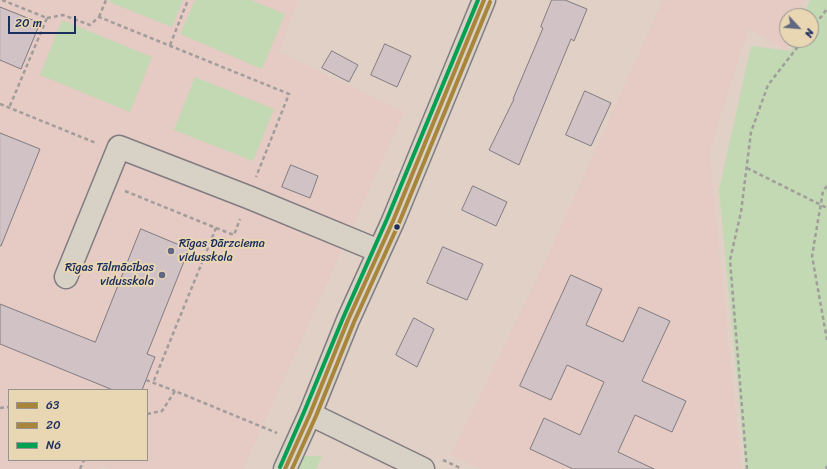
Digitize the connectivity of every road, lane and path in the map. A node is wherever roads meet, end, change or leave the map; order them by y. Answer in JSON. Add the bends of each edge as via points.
{"nodes":[{"id":1,"x":2,"y":0,"type":"edge"},
{"id":2,"x":106,"y":0,"type":"edge"},
{"id":3,"x":188,"y":0,"type":"edge"},
{"id":4,"x":484,"y":0,"type":"edge"},
{"id":5,"x":827,"y":9,"type":"edge"},
{"id":6,"x":99,"y":17,"type":"junction"},
{"id":7,"x":47,"y":18,"type":"junction"},
{"id":8,"x":819,"y":20,"type":"edge"},
{"id":9,"x":170,"y":45,"type":"junction"},
{"id":10,"x":797,"y":48,"type":"edge"},
{"id":11,"x":0,"y":104,"type":"edge"},
{"id":12,"x":9,"y":108,"type":"junction"},
{"id":13,"x":117,"y":151,"type":"junction"},
{"id":14,"x":746,"y":168,"type":"junction"},
{"id":15,"x":104,"y":182,"type":"junction"},
{"id":16,"x":827,"y":186,"type":"edge"},
{"id":17,"x":248,"y":198,"type":"junction"},
{"id":18,"x":821,"y":205,"type":"junction"},
{"id":19,"x":827,"y":208,"type":"edge"},
{"id":20,"x":216,"y":228,"type":"junction"},
{"id":21,"x":379,"y":251,"type":"junction"},
{"id":22,"x":66,"y":277,"type":"dead end"},
{"id":23,"x":827,"y":340,"type":"edge"},
{"id":24,"x":146,"y":380,"type":"dead end"},
{"id":25,"x":153,"y":383,"type":"junction"},
{"id":26,"x":175,"y":391,"type":"junction"},
{"id":27,"x":148,"y":414,"type":"edge"},
{"id":28,"x":310,"y":414,"type":"junction"},
{"id":29,"x":297,"y":441,"type":"junction"},
{"id":30,"x":827,"y":466,"type":"edge"},
{"id":31,"x":285,"y":469,"type":"edge"},
{"id":32,"x":423,"y":469,"type":"edge"},
{"id":33,"x":747,"y":469,"type":"edge"},
{"id":34,"x":826,"y":469,"type":"edge"}],
"edges":[{"from":1,"to":7,"type":"path"},
{"from":2,"to":6,"type":"path"},
{"from":3,"to":9,"type":"path"},
{"from":4,"to":21,"type":"street"},
{"from":5,"to":8,"type":"path"},
{"from":6,"to":7,"type":"path","via":[[90,24],[63,15]]},
{"from":6,"to":9,"type":"path"},
{"from":7,"to":12,"type":"path"},
{"from":9,"to":17,"type":"path","via":[[290,94]]},
{"from":10,"to":14,"type":"path","via":[[768,85],[751,132]]},
{"from":11,"to":12,"type":"path"},
{"from":12,"to":13,"type":"path"},
{"from":13,"to":15,"type":"street"},
{"from":13,"to":17,"type":"street","via":[[119,147]]},
{"from":14,"to":18,"type":"path"},
{"from":14,"to":33,"type":"path","via":[[741,212],[730,260]]},
{"from":15,"to":20,"type":"path"},
{"from":15,"to":22,"type":"street"},
{"from":16,"to":18,"type":"path","via":[[823,190]]},
{"from":17,"to":20,"type":"path","via":[[234,235]]},
{"from":17,"to":21,"type":"street"},
{"from":18,"to":19,"type":"path"},
{"from":18,"to":23,"type":"path","via":[[812,256]]},
{"from":20,"to":25,"type":"path"},
{"from":21,"to":28,"type":"street"},
{"from":24,"to":25,"type":"path"},
{"from":25,"to":26,"type":"path"},
{"from":26,"to":27,"type":"path","via":[[162,411]]},
{"from":26,"to":29,"type":"path"},
{"from":28,"to":29,"type":"street"},
{"from":28,"to":32,"type":"street"},
{"from":29,"to":31,"type":"street"},
{"from":30,"to":34,"type":"path"}]}
